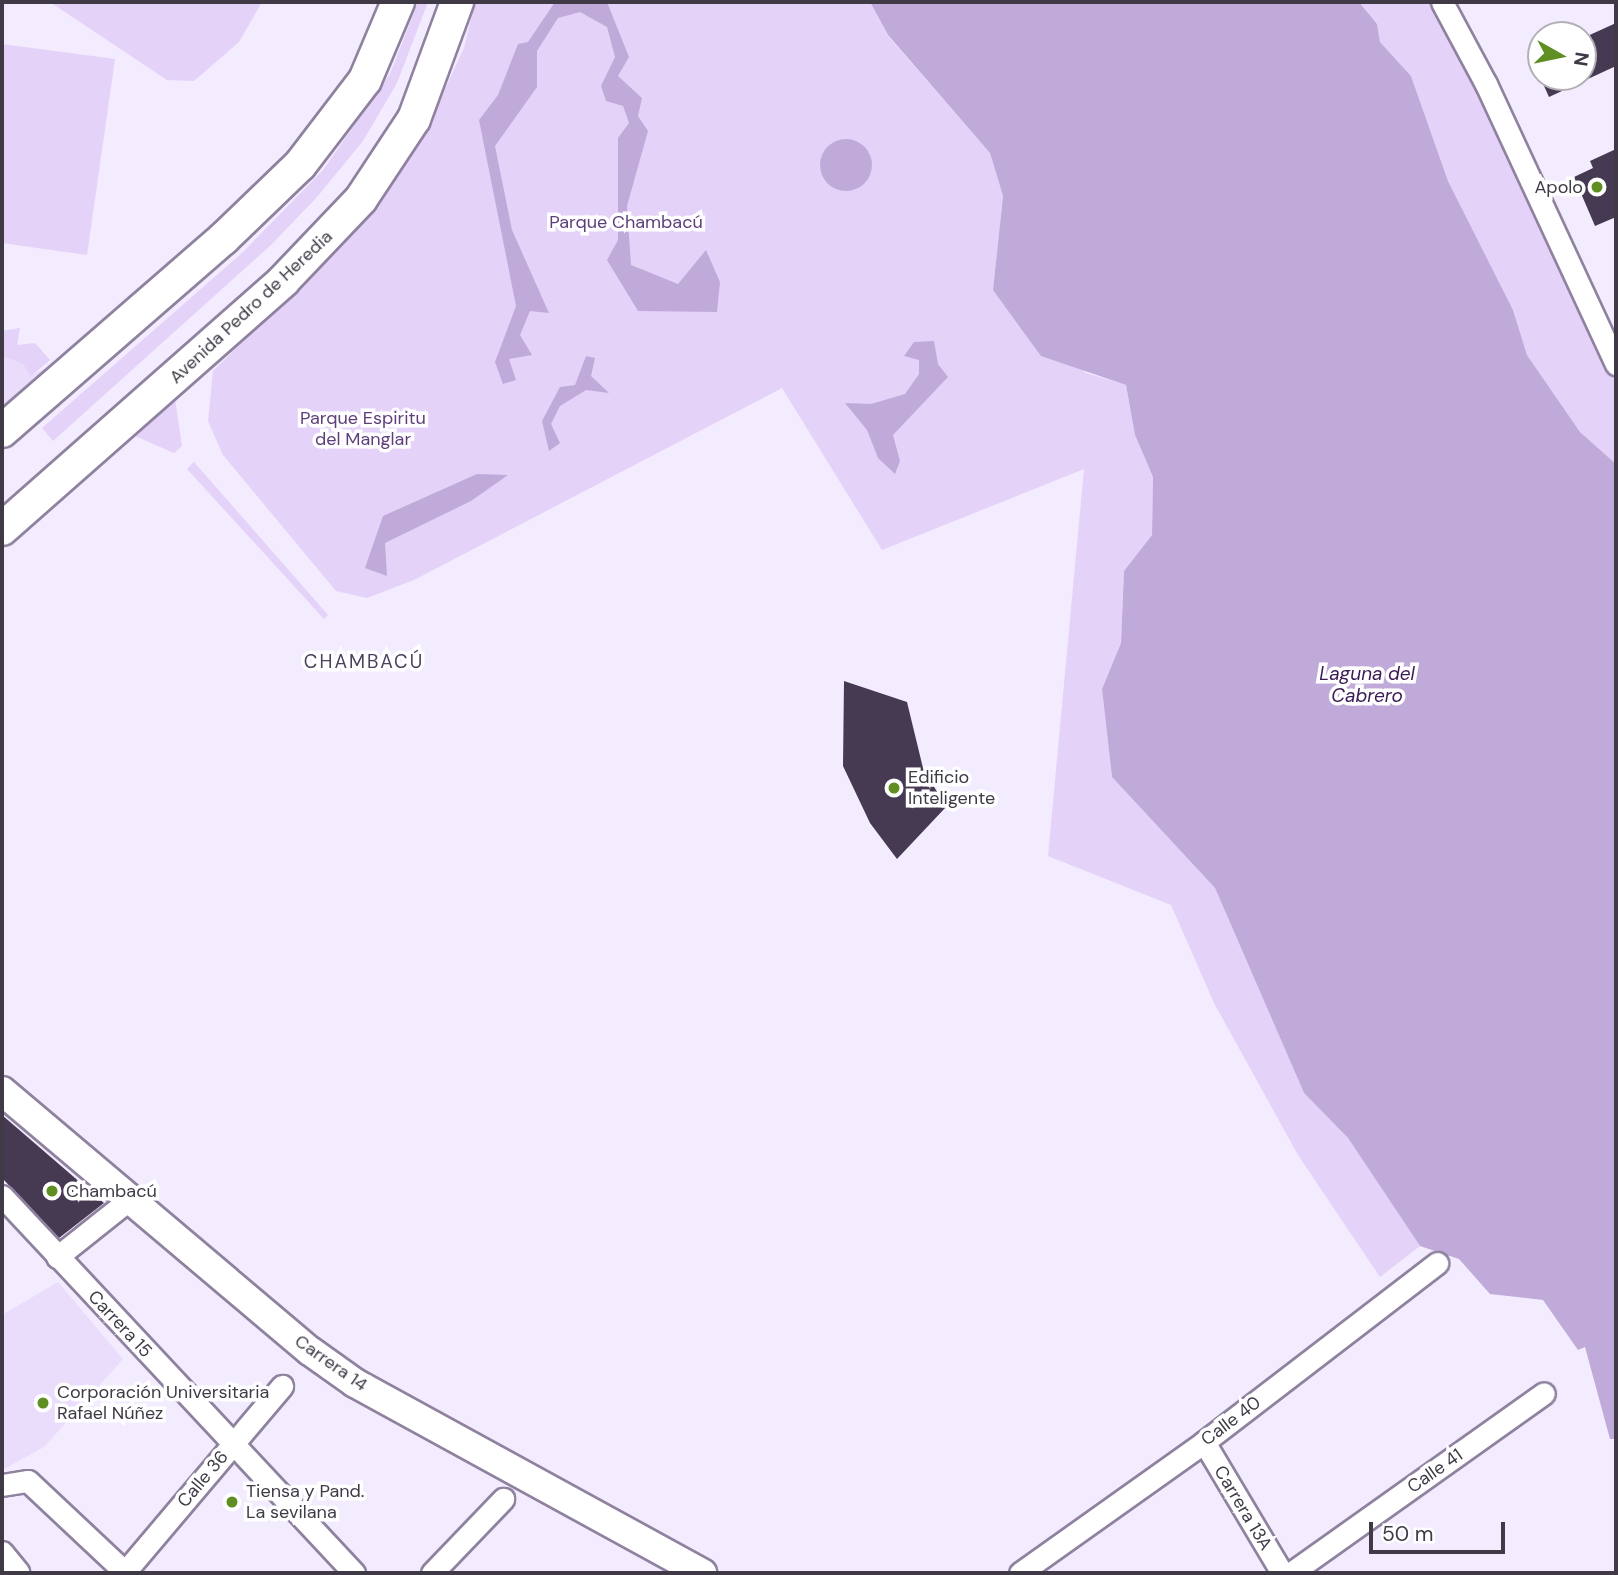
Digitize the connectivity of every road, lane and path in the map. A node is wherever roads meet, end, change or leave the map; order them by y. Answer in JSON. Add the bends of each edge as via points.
{"nodes":[{"id":1,"x":398,"y":2,"type":"edge"},
{"id":2,"x":457,"y":2,"type":"edge"},
{"id":3,"x":1442,"y":2,"type":"edge"},
{"id":4,"x":1616,"y":364,"type":"edge"},
{"id":5,"x":2,"y":431,"type":"edge"},
{"id":6,"x":2,"y":529,"type":"edge"},
{"id":7,"x":2,"y":1091,"type":"edge"},
{"id":8,"x":2,"y":1196,"type":"edge"},
{"id":9,"x":130,"y":1199,"type":"junction"},
{"id":10,"x":57,"y":1257,"type":"junction"},
{"id":11,"x":1437,"y":1263,"type":"dead end"},
{"id":12,"x":282,"y":1385,"type":"dead end"},
{"id":13,"x":1544,"y":1393,"type":"dead end"},
{"id":14,"x":1204,"y":1442,"type":"junction"},
{"id":15,"x":232,"y":1445,"type":"junction"},
{"id":16,"x":2,"y":1485,"type":"edge"},
{"id":17,"x":503,"y":1499,"type":"dead end"},
{"id":18,"x":2,"y":1552,"type":"edge"},
{"id":19,"x":18,"y":1572,"type":"edge"},
{"id":20,"x":125,"y":1573,"type":"edge"},
{"id":21,"x":354,"y":1573,"type":"edge"},
{"id":22,"x":432,"y":1573,"type":"edge"},
{"id":23,"x":702,"y":1573,"type":"edge"},
{"id":24,"x":1020,"y":1573,"type":"edge"},
{"id":25,"x":1282,"y":1573,"type":"edge"},
{"id":26,"x":1291,"y":1573,"type":"edge"}],
"edges":[{"from":1,"to":5,"type":"highway","via":[[365,80],[300,165],[223,239]]},
{"from":2,"to":6,"type":"highway","name":"Avenida Pedro de Heredia","via":[[414,119],[360,199],[283,281]]},
{"from":3,"to":4,"type":"street","via":[[1486,84]]},
{"from":7,"to":9,"type":"main road","name":"Carrera 14"},
{"from":8,"to":10,"type":"street","name":"Carrera 15"},
{"from":9,"to":10,"type":"street"},
{"from":9,"to":23,"type":"main road","name":"Carrera 14","via":[[355,1383]]},
{"from":10,"to":15,"type":"street","name":"Carrera 15"},
{"from":11,"to":14,"type":"street","name":"Calle 40"},
{"from":12,"to":15,"type":"street","name":"Calle 36"},
{"from":13,"to":26,"type":"street","name":"Calle 41"},
{"from":14,"to":24,"type":"street","name":"Calle 40"},
{"from":14,"to":25,"type":"street","name":"Carrera 13A"},
{"from":15,"to":20,"type":"street","name":"Calle 36"},
{"from":15,"to":21,"type":"street","name":"Carrera 15"},
{"from":16,"to":20,"type":"street","via":[[28,1481]]},
{"from":17,"to":22,"type":"street"},
{"from":18,"to":19,"type":"street"}]}
